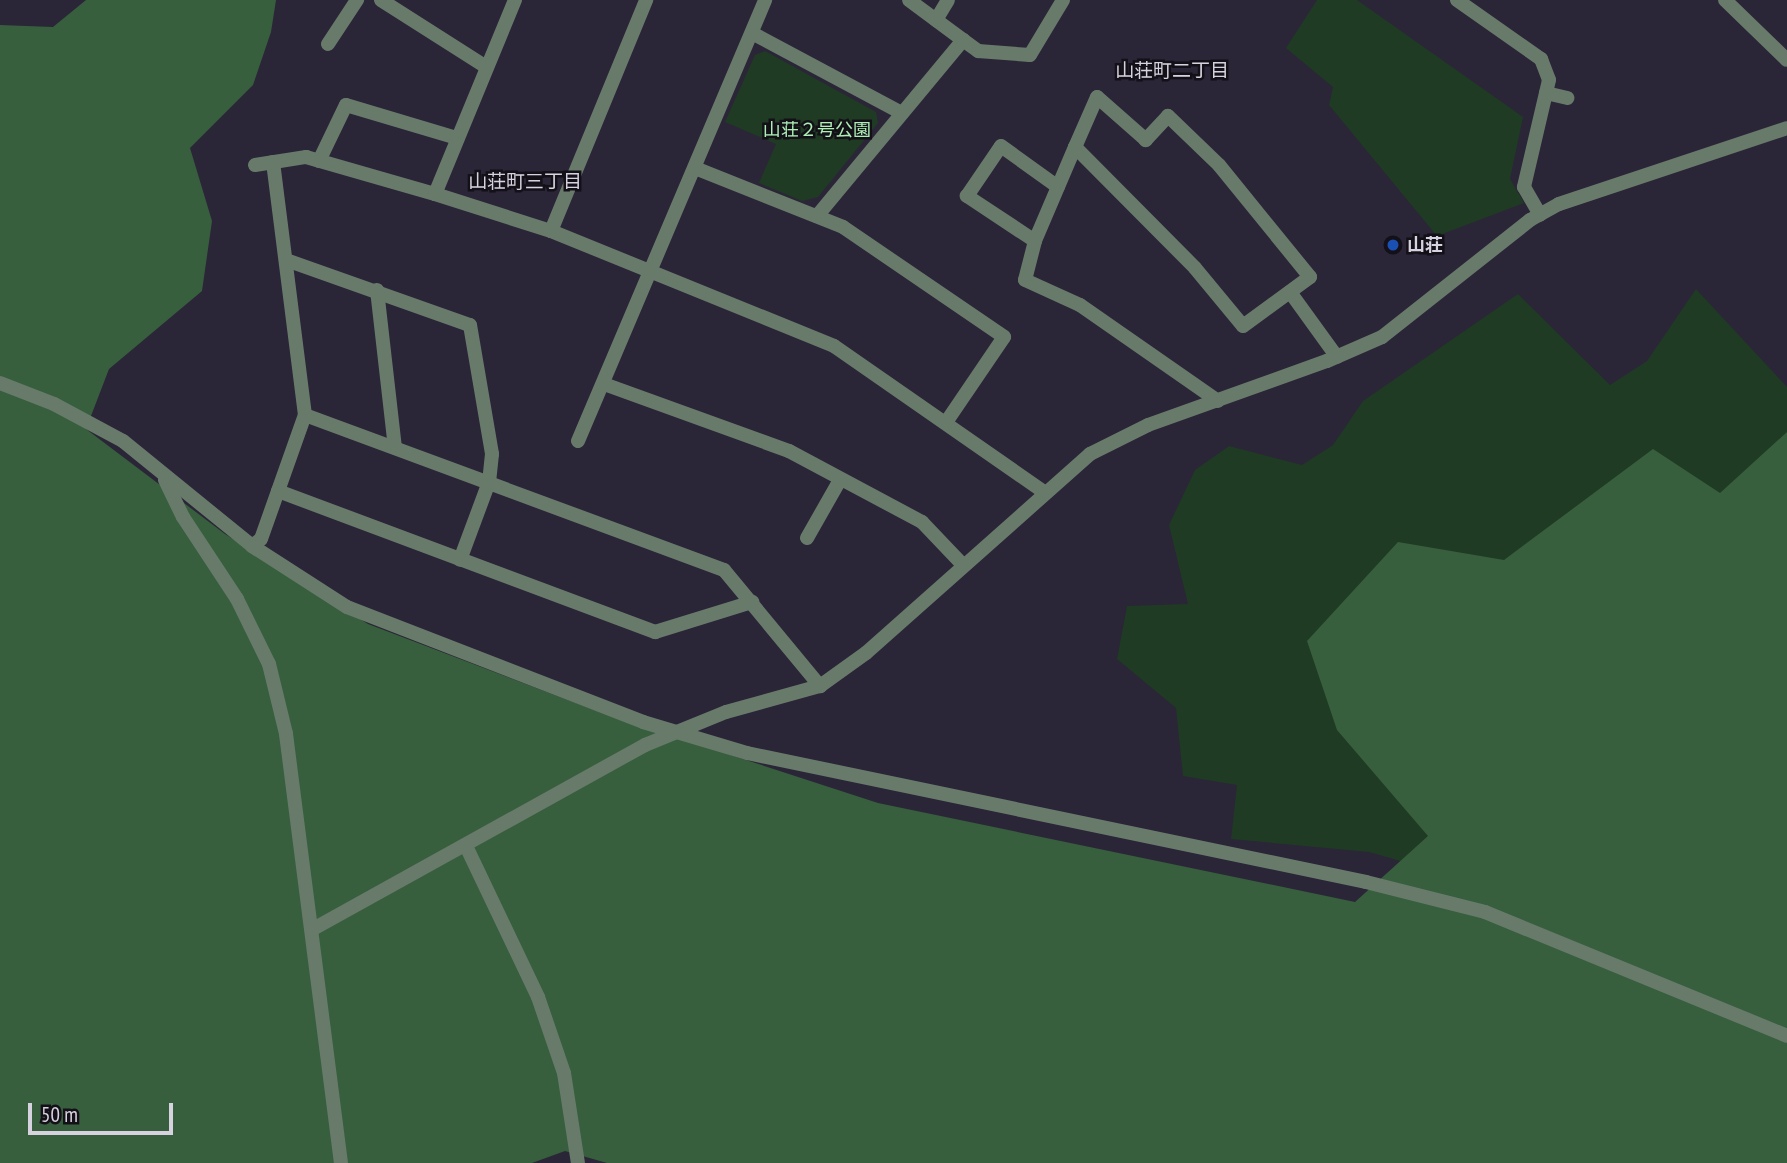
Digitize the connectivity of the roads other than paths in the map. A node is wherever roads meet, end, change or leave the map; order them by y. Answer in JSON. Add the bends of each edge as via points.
{"nodes":[{"id":1,"x":356,"y":0,"type":"edge"},
{"id":2,"x":381,"y":0,"type":"edge"},
{"id":3,"x":515,"y":0,"type":"edge"},
{"id":4,"x":646,"y":0,"type":"edge"},
{"id":5,"x":765,"y":0,"type":"edge"},
{"id":6,"x":909,"y":0,"type":"edge"},
{"id":7,"x":948,"y":0,"type":"edge"},
{"id":8,"x":1063,"y":0,"type":"edge"},
{"id":9,"x":1457,"y":0,"type":"edge"},
{"id":10,"x":1725,"y":0,"type":"edge"},
{"id":11,"x":936,"y":20,"type":"junction"},
{"id":12,"x":752,"y":33,"type":"junction"},
{"id":13,"x":963,"y":40,"type":"junction"},
{"id":14,"x":328,"y":44,"type":"dead end"},
{"id":15,"x":1787,"y":60,"type":"edge"},
{"id":16,"x":486,"y":67,"type":"junction"},
{"id":17,"x":1546,"y":93,"type":"junction"},
{"id":18,"x":1567,"y":98,"type":"dead end"},
{"id":19,"x":902,"y":113,"type":"junction"},
{"id":20,"x":1787,"y":128,"type":"edge"},
{"id":21,"x":457,"y":138,"type":"junction"},
{"id":22,"x":1075,"y":147,"type":"junction"},
{"id":23,"x":319,"y":161,"type":"junction"},
{"id":24,"x":273,"y":162,"type":"junction"},
{"id":25,"x":255,"y":165,"type":"dead end"},
{"id":26,"x":695,"y":168,"type":"junction"},
{"id":27,"x":1058,"y":187,"type":"junction"},
{"id":28,"x":435,"y":194,"type":"junction"},
{"id":29,"x":1540,"y":215,"type":"junction"},
{"id":30,"x":817,"y":216,"type":"junction"},
{"id":31,"x":551,"y":231,"type":"junction"},
{"id":32,"x":1035,"y":241,"type":"junction"},
{"id":33,"x":286,"y":260,"type":"junction"},
{"id":34,"x":652,"y":273,"type":"junction"},
{"id":35,"x":377,"y":290,"type":"junction"},
{"id":36,"x":1290,"y":292,"type":"junction"},
{"id":37,"x":1337,"y":357,"type":"junction"},
{"id":38,"x":0,"y":383,"type":"edge"},
{"id":39,"x":604,"y":384,"type":"junction"},
{"id":40,"x":1219,"y":401,"type":"junction"},
{"id":41,"x":305,"y":415,"type":"junction"},
{"id":42,"x":947,"y":421,"type":"junction"},
{"id":43,"x":578,"y":441,"type":"dead end"},
{"id":44,"x":395,"y":447,"type":"junction"},
{"id":45,"x":164,"y":477,"type":"junction"},
{"id":46,"x":840,"y":480,"type":"junction"},
{"id":47,"x":489,"y":482,"type":"junction"},
{"id":48,"x":278,"y":491,"type":"junction"},
{"id":49,"x":1043,"y":491,"type":"junction"},
{"id":50,"x":807,"y":538,"type":"dead end"},
{"id":51,"x":252,"y":546,"type":"junction"},
{"id":52,"x":460,"y":560,"type":"junction"},
{"id":53,"x":962,"y":564,"type":"junction"},
{"id":54,"x":752,"y":602,"type":"junction"},
{"id":55,"x":820,"y":686,"type":"junction"},
{"id":56,"x":674,"y":732,"type":"junction"},
{"id":57,"x":466,"y":846,"type":"junction"},
{"id":58,"x":313,"y":929,"type":"junction"},
{"id":59,"x":1787,"y":1036,"type":"edge"},
{"id":60,"x":341,"y":1163,"type":"edge"},
{"id":61,"x":578,"y":1163,"type":"edge"}],
"edges":[{"from":1,"to":14,"type":"street"},
{"from":2,"to":16,"type":"street"},
{"from":3,"to":16,"type":"street"},
{"from":4,"to":31,"type":"street"},
{"from":5,"to":12,"type":"street"},
{"from":6,"to":11,"type":"street"},
{"from":7,"to":11,"type":"street"},
{"from":8,"to":13,"type":"street","via":[[1030,55],[978,51]]},
{"from":9,"to":17,"type":"street","via":[[1541,60],[1549,80]]},
{"from":10,"to":15,"type":"street"},
{"from":11,"to":13,"type":"street"},
{"from":12,"to":19,"type":"street"},
{"from":12,"to":26,"type":"street"},
{"from":13,"to":19,"type":"street"},
{"from":16,"to":21,"type":"street"},
{"from":17,"to":18,"type":"street"},
{"from":17,"to":29,"type":"street","via":[[1524,187]]},
{"from":19,"to":30,"type":"street"},
{"from":20,"to":29,"type":"street","via":[[1559,204]]},
{"from":21,"to":23,"type":"street","via":[[346,105]]},
{"from":21,"to":28,"type":"street"},
{"from":22,"to":27,"type":"street"},
{"from":22,"to":36,"type":"street","via":[[1195,268],[1244,326]]},
{"from":22,"to":36,"type":"street","via":[[1097,97],[1146,140],[1168,116],[1219,165],[1310,277]]},
{"from":23,"to":24,"type":"street","via":[[306,157]]},
{"from":23,"to":28,"type":"street"},
{"from":24,"to":25,"type":"street"},
{"from":24,"to":33,"type":"street"},
{"from":26,"to":30,"type":"street"},
{"from":26,"to":34,"type":"street"},
{"from":27,"to":32,"type":"street"},
{"from":27,"to":32,"type":"street","via":[[1001,146],[967,196]]},
{"from":28,"to":31,"type":"street"},
{"from":29,"to":37,"type":"street","via":[[1382,337]]},
{"from":30,"to":42,"type":"street","via":[[843,227],[1004,337]]},
{"from":31,"to":34,"type":"street"},
{"from":32,"to":40,"type":"street","via":[[1025,280],[1080,305]]},
{"from":33,"to":35,"type":"street"},
{"from":33,"to":41,"type":"street"},
{"from":34,"to":39,"type":"street"},
{"from":34,"to":42,"type":"street","via":[[834,346]]},
{"from":35,"to":44,"type":"street"},
{"from":35,"to":47,"type":"street","via":[[470,325],[492,454]]},
{"from":36,"to":37,"type":"street"},
{"from":37,"to":40,"type":"street"},
{"from":38,"to":45,"type":"street","via":[[54,404],[122,441]]},
{"from":39,"to":43,"type":"street"},
{"from":39,"to":46,"type":"street","via":[[789,451]]},
{"from":40,"to":49,"type":"street","via":[[1121,438],[1090,454]]},
{"from":41,"to":44,"type":"street"},
{"from":41,"to":48,"type":"street"},
{"from":42,"to":49,"type":"street"},
{"from":44,"to":47,"type":"street"},
{"from":45,"to":51,"type":"street"},
{"from":45,"to":58,"type":"street","via":[[183,517],[237,599],[269,664],[286,734]]},
{"from":46,"to":50,"type":"street"},
{"from":46,"to":53,"type":"street","via":[[922,522]]},
{"from":47,"to":52,"type":"street"},
{"from":47,"to":54,"type":"street","via":[[724,570]]},
{"from":48,"to":51,"type":"street","via":[[261,539]]},
{"from":48,"to":52,"type":"street"},
{"from":49,"to":53,"type":"street"},
{"from":51,"to":56,"type":"street","via":[[347,607],[380,622]]},
{"from":52,"to":54,"type":"street","via":[[655,632]]},
{"from":53,"to":55,"type":"street","via":[[866,653]]},
{"from":54,"to":55,"type":"street"},
{"from":55,"to":56,"type":"street"},
{"from":56,"to":57,"type":"street"},
{"from":56,"to":59,"type":"street","via":[[747,753],[1485,912]]},
{"from":57,"to":58,"type":"street"},
{"from":57,"to":61,"type":"street","via":[[538,998],[564,1073]]},
{"from":58,"to":60,"type":"street"}]}
